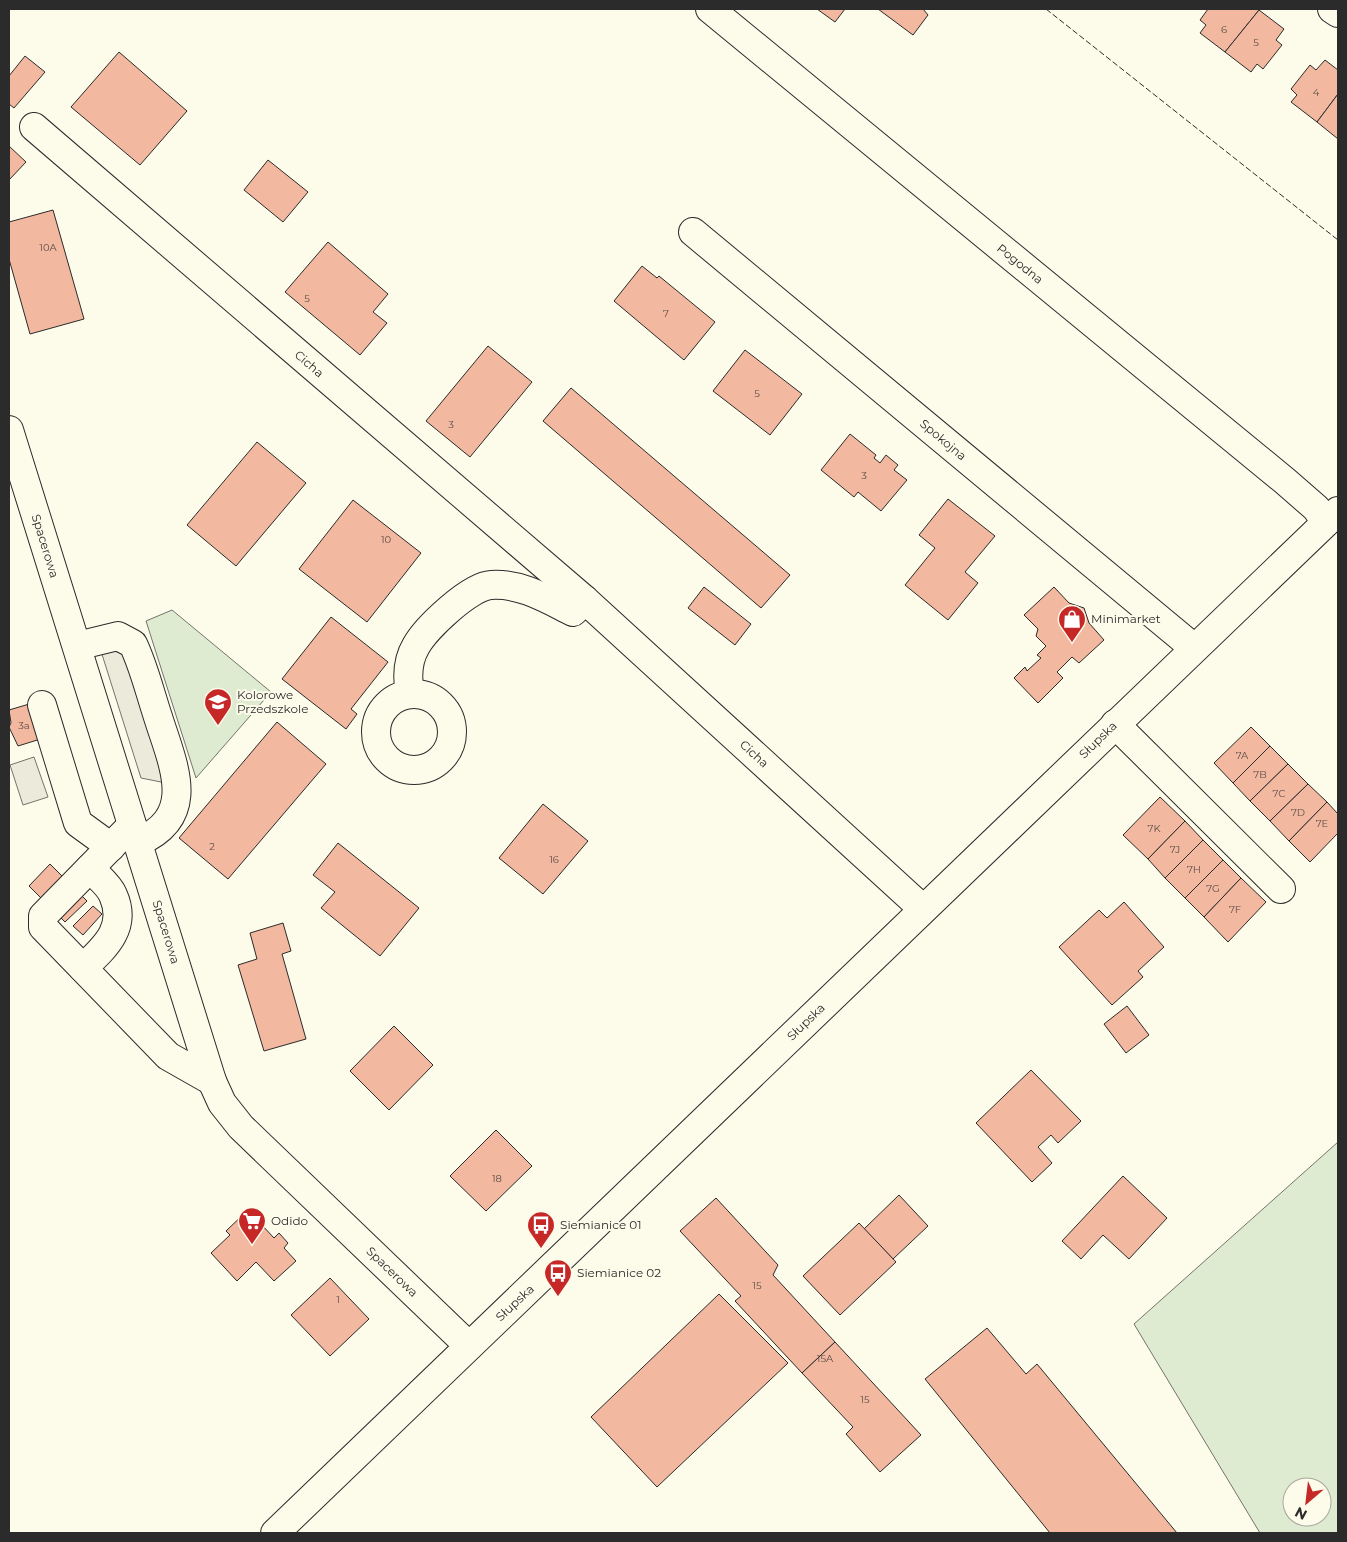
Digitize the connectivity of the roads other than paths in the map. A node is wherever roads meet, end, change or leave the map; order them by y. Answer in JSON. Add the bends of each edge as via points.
{"nodes":[{"id":1,"x":710,"y":9,"type":"edge"},
{"id":2,"x":1332,"y":9,"type":"edge"},
{"id":3,"x":1338,"y":13,"type":"edge"},
{"id":4,"x":34,"y":127,"type":"dead end"},
{"id":5,"x":693,"y":232,"type":"dead end"},
{"id":6,"x":9,"y":430,"type":"edge"},
{"id":7,"x":1332,"y":516,"type":"edge"},
{"id":8,"x":585,"y":600,"type":"junction"},
{"id":9,"x":77,"y":646,"type":"junction"},
{"id":10,"x":1194,"y":648,"type":"junction"},
{"id":11,"x":410,"y":694,"type":"dead end"},
{"id":12,"x":42,"y":705,"type":"dead end"},
{"id":13,"x":1115,"y":724,"type":"junction"},
{"id":14,"x":135,"y":834,"type":"junction"},
{"id":15,"x":111,"y":847,"type":"junction"},
{"id":16,"x":90,"y":868,"type":"junction"},
{"id":17,"x":1281,"y":890,"type":"dead end"},
{"id":18,"x":923,"y":909,"type":"junction"},
{"id":19,"x":83,"y":968,"type":"junction"},
{"id":20,"x":212,"y":1081,"type":"junction"},
{"id":21,"x":469,"y":1346,"type":"junction"},
{"id":22,"x":275,"y":1533,"type":"edge"}],
"edges":[{"from":1,"to":7,"type":"street","name":"Pogodna","via":[[1316,508]]},
{"from":2,"to":3,"type":"street"},
{"from":4,"to":8,"type":"street","name":"Cicha"},
{"from":5,"to":10,"type":"street","name":"Spokojna"},
{"from":6,"to":9,"type":"street","name":"Spacerowa"},
{"from":7,"to":10,"type":"street","name":"Słupska"},
{"from":8,"to":11,"type":"street","via":[[574,612],[528,590],[507,585],[488,585],[472,590],[416,645],[407,680]]},
{"from":8,"to":18,"type":"street","name":"Cicha"},
{"from":9,"to":14,"type":"street","name":"Spacerowa"},
{"from":9,"to":14,"type":"street","via":[[118,636],[133,644],[177,777],[177,801],[165,825],[155,834]]},
{"from":10,"to":13,"type":"street","name":"Słupska"},
{"from":12,"to":15,"type":"street","via":[[78,823]]},
{"from":13,"to":17,"type":"street"},
{"from":13,"to":18,"type":"street","name":"Słupska"},
{"from":14,"to":15,"type":"street"},
{"from":14,"to":20,"type":"street","name":"Spacerowa"},
{"from":15,"to":16,"type":"street"},
{"from":16,"to":19,"type":"street","via":[[113,894],[118,922],[108,944]]},
{"from":16,"to":19,"type":"street","via":[[43,916],[43,927]]},
{"from":18,"to":21,"type":"street","name":"Słupska"},
{"from":19,"to":20,"type":"street","via":[[168,1056]]},
{"from":20,"to":21,"type":"street","name":"Spacerowa","via":[[222,1103],[241,1127]]},
{"from":21,"to":22,"type":"street","name":"Słupska"}]}
